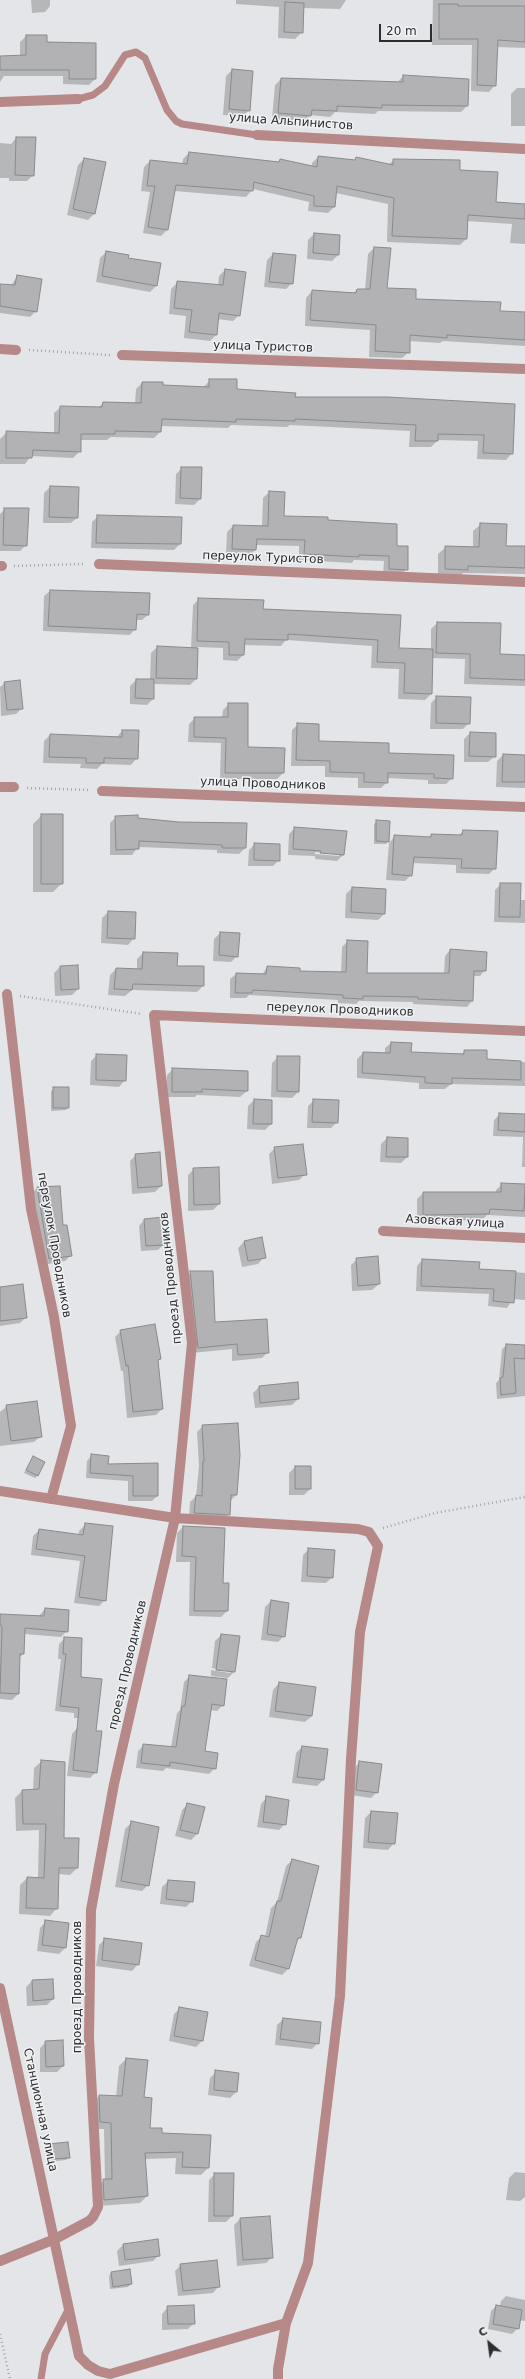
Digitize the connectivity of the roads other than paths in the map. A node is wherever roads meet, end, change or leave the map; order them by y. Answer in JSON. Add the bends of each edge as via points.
{"nodes":[{"id":1,"x":78,"y":99,"type":"joint"},
{"id":2,"x":0,"y":102,"type":"edge"},
{"id":3,"x":257,"y":135,"type":"joint"},
{"id":4,"x":525,"y":148,"type":"edge"},
{"id":5,"x":0,"y":349,"type":"edge"},
{"id":6,"x":16,"y":350,"type":"road end"},
{"id":7,"x":122,"y":355,"type":"road end"},
{"id":8,"x":525,"y":369,"type":"edge"},
{"id":9,"x":99,"y":564,"type":"road end"},
{"id":10,"x":525,"y":582,"type":"edge"},
{"id":11,"x":0,"y":786,"type":"edge"},
{"id":12,"x":14,"y":787,"type":"road end"},
{"id":13,"x":102,"y":791,"type":"road end"},
{"id":14,"x":525,"y":807,"type":"edge"},
{"id":15,"x":7,"y":994,"type":"road end"},
{"id":16,"x":154,"y":1015,"type":"joint"},
{"id":17,"x":525,"y":1031,"type":"edge"},
{"id":18,"x":383,"y":1231,"type":"dead end"},
{"id":19,"x":525,"y":1238,"type":"edge"},
{"id":20,"x":0,"y":1491,"type":"edge"},
{"id":21,"x":51,"y":1499,"type":"junction"},
{"id":22,"x":175,"y":1518,"type":"junction"},
{"id":23,"x":0,"y":1988,"type":"edge"},
{"id":24,"x":55,"y":2239,"type":"junction"},
{"id":25,"x":0,"y":2261,"type":"edge"},
{"id":26,"x":69,"y":2308,"type":"junction"},
{"id":27,"x":286,"y":2323,"type":"junction"},
{"id":28,"x":41,"y":2379,"type":"edge"},
{"id":29,"x":278,"y":2379,"type":"edge"}],
"edges":[{"from":1,"to":2,"type":"street","name":"улица Альпинистов"},
{"from":1,"to":3,"type":"lane","name":"улица Альпинистов","via":[[92,95],[105,86],[125,55],[136,52],[145,58],[167,110],[176,121]]},
{"from":3,"to":4,"type":"street","name":"улица Альпинистов"},
{"from":5,"to":6,"type":"street"},
{"from":7,"to":8,"type":"street","name":"улица Туристов"},
{"from":9,"to":10,"type":"street","name":"переулок Туристов"},
{"from":11,"to":12,"type":"street"},
{"from":13,"to":14,"type":"street","name":"улица Проводников"},
{"from":15,"to":21,"type":"street","name":"переулок Проводников","via":[[31,1208],[54,1317],[71,1426]]},
{"from":16,"to":17,"type":"street","name":"переулок Проводников"},
{"from":16,"to":22,"type":"street","name":"проезд Проводников","via":[[192,1343]]},
{"from":18,"to":19,"type":"street","name":"Азовская улица"},
{"from":20,"to":21,"type":"street"},
{"from":21,"to":22,"type":"street"},
{"from":22,"to":24,"type":"street","name":"проезд Проводников","via":[[114,1784],[91,1910],[89,2038],[98,2207],[89,2221]]},
{"from":22,"to":27,"type":"street","via":[[358,1529],[369,1532],[378,1546],[360,1632],[351,1759],[340,1996],[308,2263]]},
{"from":23,"to":24,"type":"street","name":"Станционная улица"},
{"from":24,"to":25,"type":"street","name":"проезд Проводников"},
{"from":24,"to":26,"type":"street","name":"Станционная улица"},
{"from":26,"to":27,"type":"street","name":"Станционная улица","via":[[79,2356],[98,2371],[110,2374]]},
{"from":26,"to":28,"type":"lane","via":[[45,2354]]},
{"from":27,"to":29,"type":"street"}]}
